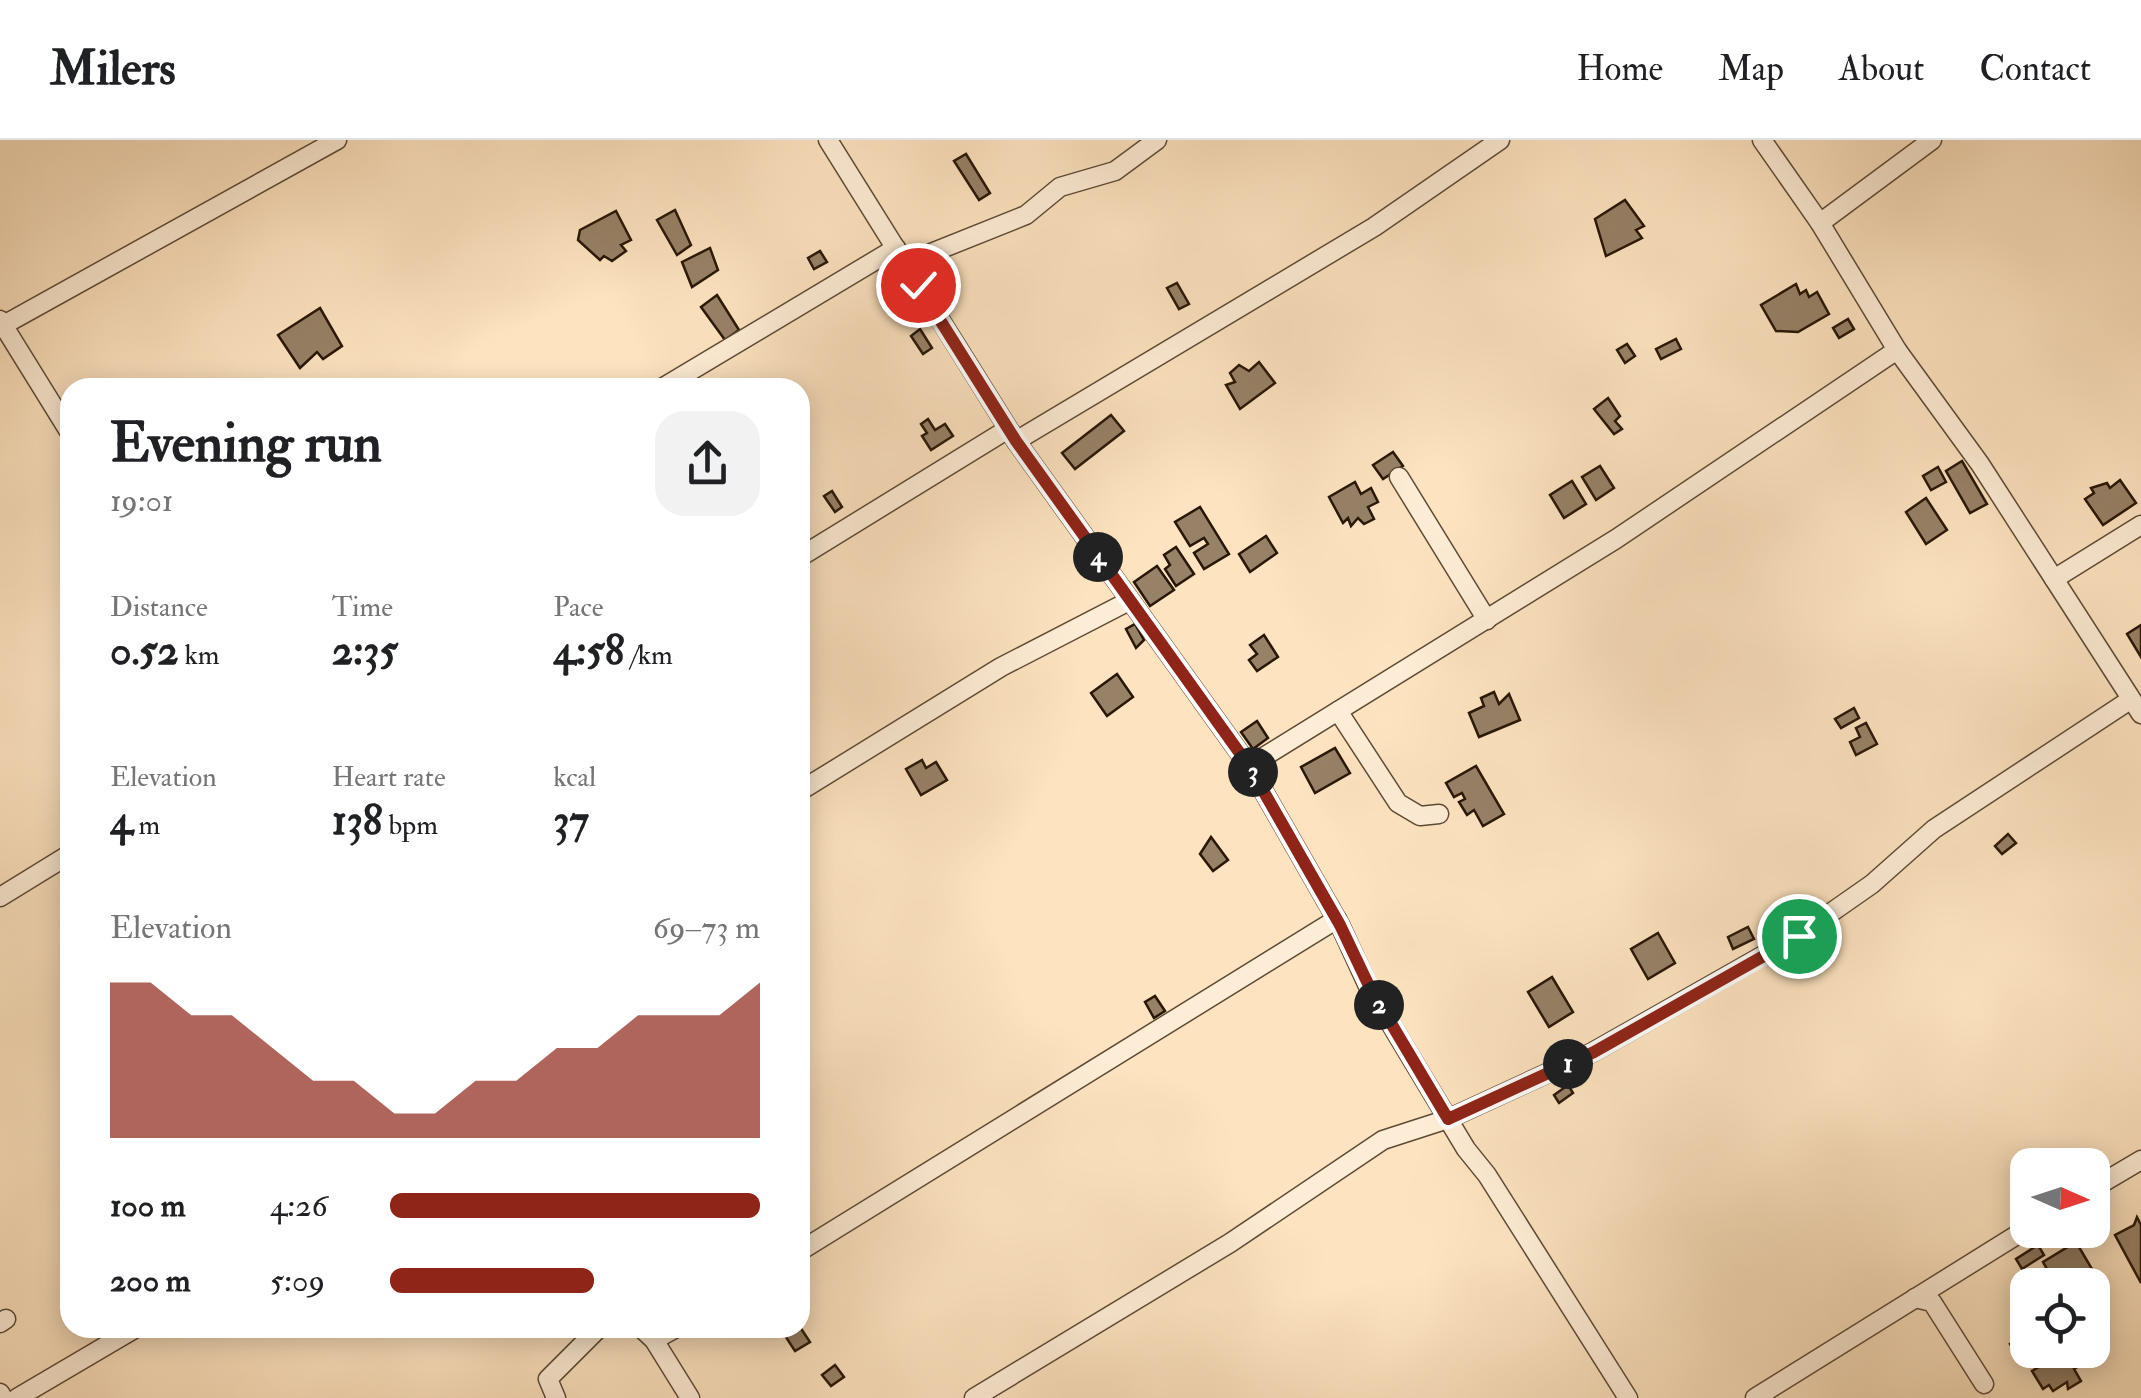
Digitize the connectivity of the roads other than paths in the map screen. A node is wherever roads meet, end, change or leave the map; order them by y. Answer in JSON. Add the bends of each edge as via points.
{"nodes":[{"id":1,"x":337,"y":140,"type":"edge"},
{"id":2,"x":828,"y":140,"type":"edge"},
{"id":3,"x":1157,"y":140,"type":"edge"},
{"id":4,"x":1500,"y":140,"type":"edge"},
{"id":5,"x":1762,"y":140,"type":"edge"},
{"id":6,"x":1932,"y":140,"type":"edge"},
{"id":7,"x":1820,"y":223,"type":"junction"},
{"id":8,"x":901,"y":256,"type":"junction"},
{"id":9,"x":1,"y":324,"type":"edge"},
{"id":10,"x":1897,"y":350,"type":"junction"},
{"id":11,"x":680,"y":378,"type":"edge"},
{"id":12,"x":60,"y":417,"type":"edge"},
{"id":13,"x":1012,"y":435,"type":"junction"},
{"id":14,"x":1400,"y":477,"type":"dead end"},
{"id":15,"x":2141,"y":525,"type":"edge"},
{"id":16,"x":810,"y":551,"type":"edge"},
{"id":17,"x":2054,"y":579,"type":"junction"},
{"id":18,"x":1130,"y":601,"type":"junction"},
{"id":19,"x":1487,"y":620,"type":"junction"},
{"id":20,"x":2136,"y":707,"type":"edge"},
{"id":21,"x":1338,"y":711,"type":"junction"},
{"id":22,"x":1249,"y":766,"type":"junction"},
{"id":23,"x":810,"y":784,"type":"edge"},
{"id":24,"x":1439,"y":814,"type":"dead end"},
{"id":25,"x":60,"y":860,"type":"edge"},
{"id":26,"x":0,"y":897,"type":"edge"},
{"id":27,"x":1337,"y":919,"type":"junction"},
{"id":28,"x":1448,"y":1119,"type":"junction"},
{"id":29,"x":2141,"y":1160,"type":"edge"},
{"id":30,"x":2110,"y":1178,"type":"edge"},
{"id":31,"x":2010,"y":1239,"type":"edge"},
{"id":32,"x":810,"y":1245,"type":"edge"},
{"id":33,"x":1914,"y":1298,"type":"junction"},
{"id":34,"x":119,"y":1338,"type":"edge"},
{"id":35,"x":589,"y":1338,"type":"edge"},
{"id":36,"x":651,"y":1338,"type":"edge"},
{"id":37,"x":1984,"y":1384,"type":"dead end"},
{"id":38,"x":17,"y":1398,"type":"edge"},
{"id":39,"x":556,"y":1398,"type":"edge"},
{"id":40,"x":690,"y":1398,"type":"edge"},
{"id":41,"x":974,"y":1398,"type":"edge"},
{"id":42,"x":1628,"y":1398,"type":"edge"},
{"id":43,"x":1755,"y":1398,"type":"edge"}],
"edges":[{"from":1,"to":9,"type":"street"},
{"from":2,"to":8,"type":"street"},
{"from":3,"to":8,"type":"street","via":[[1116,171],[1060,187],[1026,215]]},
{"from":4,"to":13,"type":"street","via":[[1374,227]]},
{"from":5,"to":7,"type":"street"},
{"from":6,"to":7,"type":"street"},
{"from":7,"to":10,"type":"street"},
{"from":8,"to":11,"type":"street"},
{"from":8,"to":13,"type":"street"},
{"from":9,"to":12,"type":"street"},
{"from":10,"to":17,"type":"street"},
{"from":10,"to":19,"type":"street"},
{"from":13,"to":16,"type":"street"},
{"from":13,"to":18,"type":"street"},
{"from":14,"to":19,"type":"street"},
{"from":15,"to":17,"type":"street"},
{"from":17,"to":20,"type":"street"},
{"from":18,"to":22,"type":"street"},
{"from":18,"to":23,"type":"street","via":[[1002,667]]},
{"from":19,"to":21,"type":"street"},
{"from":20,"to":28,"type":"street","via":[[1934,829],[1799,936],[1594,1052]]},
{"from":21,"to":22,"type":"street"},
{"from":21,"to":24,"type":"street","via":[[1398,802],[1420,816]]},
{"from":22,"to":27,"type":"street"},
{"from":25,"to":26,"type":"street"},
{"from":27,"to":28,"type":"street"},
{"from":27,"to":32,"type":"street"},
{"from":28,"to":41,"type":"street","via":[[1383,1140],[1230,1243]]},
{"from":28,"to":42,"type":"street"},
{"from":29,"to":30,"type":"street"},
{"from":31,"to":33,"type":"street"},
{"from":33,"to":37,"type":"street","via":[[1932,1302]]},
{"from":33,"to":43,"type":"street"},
{"from":34,"to":38,"type":"street"},
{"from":35,"to":39,"type":"street","via":[[548,1378]]},
{"from":36,"to":40,"type":"street"}]}
